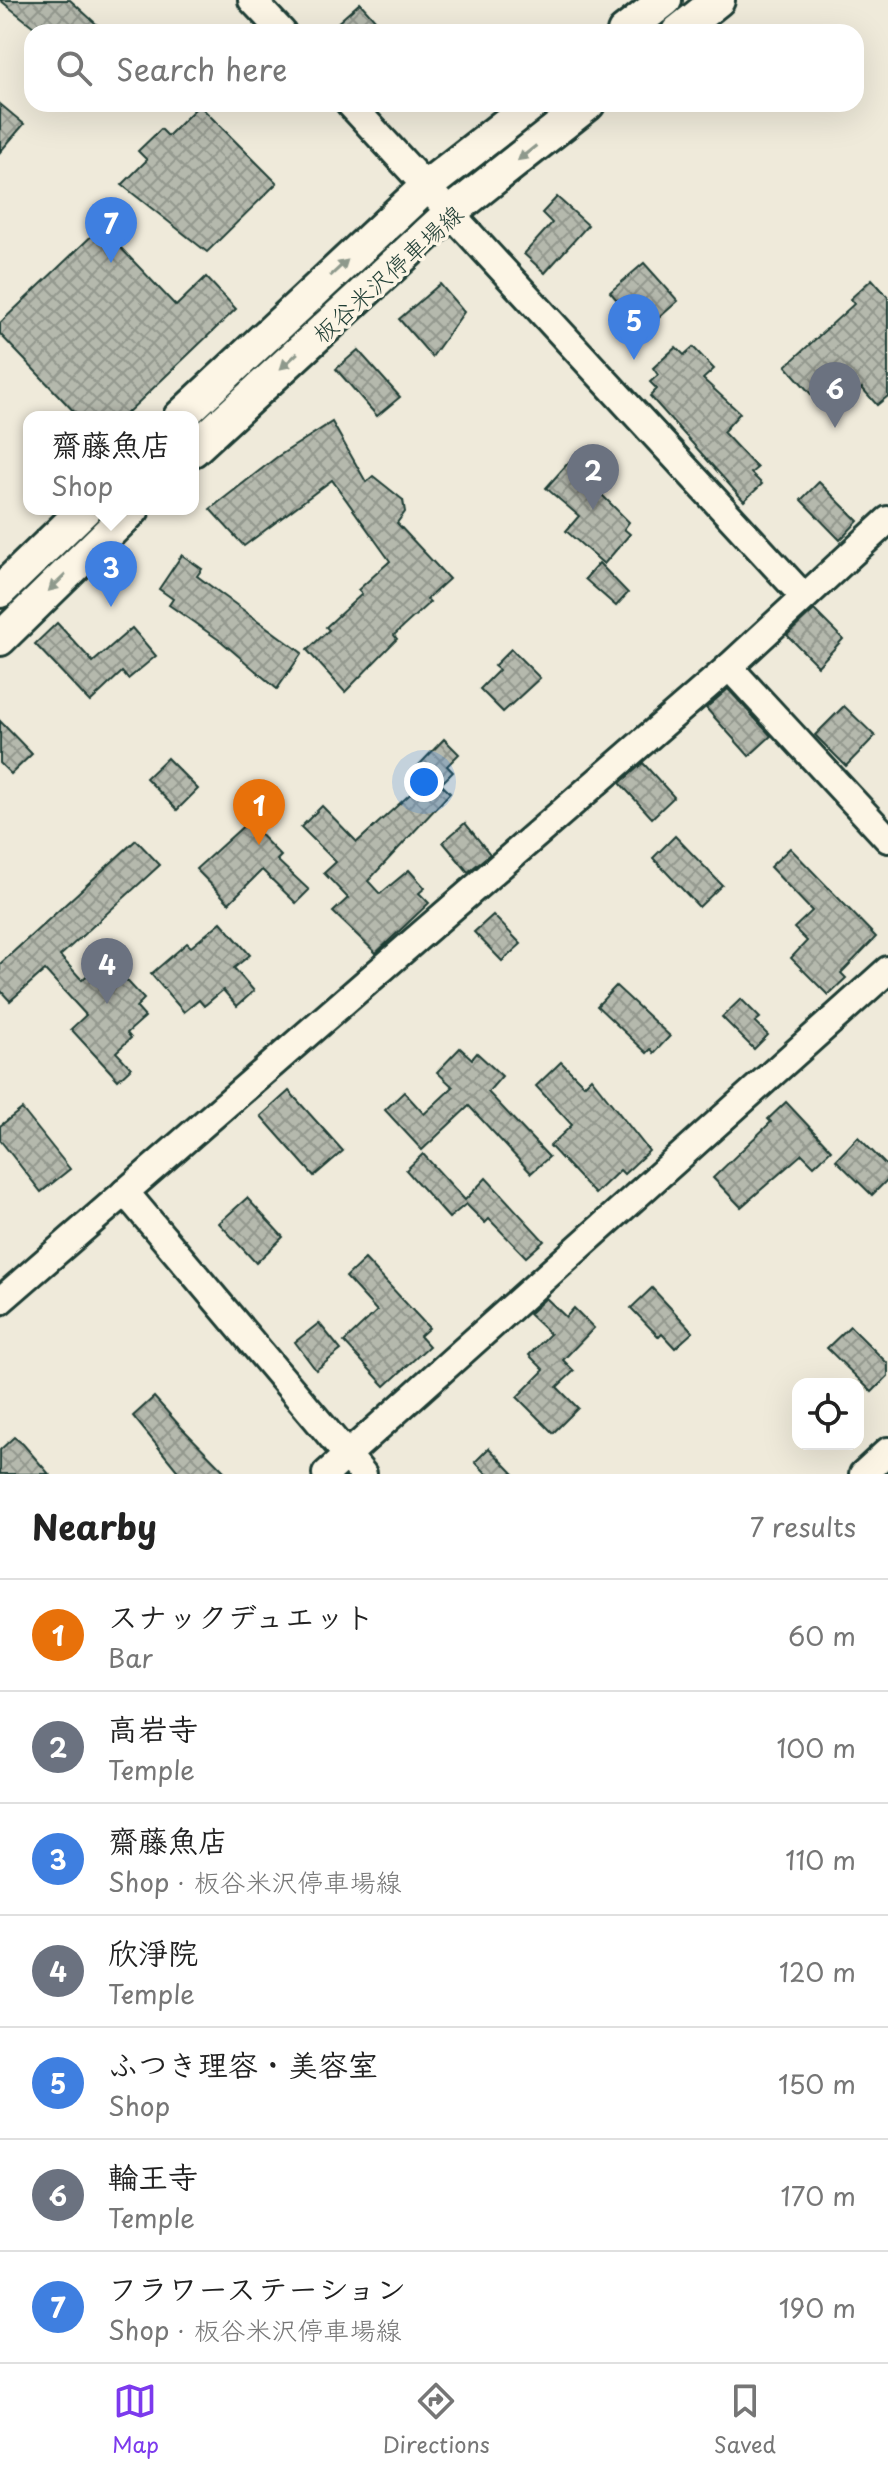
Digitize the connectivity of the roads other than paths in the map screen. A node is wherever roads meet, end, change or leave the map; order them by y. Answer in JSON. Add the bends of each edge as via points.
{"nodes":[{"id":1,"x":252,"y":0,"type":"edge"},
{"id":2,"x":665,"y":0,"type":"edge"},
{"id":3,"x":718,"y":0,"type":"edge"},
{"id":4,"x":274,"y":24,"type":"edge"},
{"id":5,"x":634,"y":24,"type":"edge"},
{"id":6,"x":688,"y":24,"type":"edge"},
{"id":7,"x":358,"y":112,"type":"edge"},
{"id":8,"x":522,"y":112,"type":"edge"},
{"id":9,"x":578,"y":112,"type":"edge"},
{"id":10,"x":427,"y":186,"type":"junction"},
{"id":11,"x":449,"y":214,"type":"junction"},
{"id":12,"x":186,"y":411,"type":"edge"},
{"id":13,"x":199,"y":444,"type":"edge"},
{"id":14,"x":79,"y":515,"type":"edge"},
{"id":15,"x":127,"y":515,"type":"edge"},
{"id":16,"x":888,"y":520,"type":"edge"},
{"id":17,"x":0,"y":591,"type":"edge"},
{"id":18,"x":804,"y":597,"type":"junction"},
{"id":19,"x":0,"y":639,"type":"edge"},
{"id":20,"x":729,"y":667,"type":"junction"},
{"id":21,"x":888,"y":839,"type":"edge"},
{"id":22,"x":888,"y":970,"type":"edge"},
{"id":23,"x":125,"y":1192,"type":"junction"},
{"id":24,"x":0,"y":1301,"type":"edge"},
{"id":25,"x":888,"y":1451,"type":"edge"},
{"id":26,"x":355,"y":1464,"type":"edge"},
{"id":27,"x":326,"y":1474,"type":"edge"},
{"id":28,"x":863,"y":1474,"type":"edge"}],
"edges":[{"from":1,"to":4,"type":"street"},
{"from":2,"to":5,"type":"main road"},
{"from":3,"to":6,"type":"main road"},
{"from":7,"to":10,"type":"street"},
{"from":8,"to":10,"type":"main road","name":"板谷米沢停車場線"},
{"from":9,"to":11,"type":"main road","name":"板谷米沢停車場線","one_way":true},
{"from":10,"to":11,"type":"street"},
{"from":12,"to":10,"type":"main road","name":"板谷米沢停車場線","one_way":true},
{"from":11,"to":13,"type":"main road","name":"板谷米沢停車場線","one_way":true},
{"from":11,"to":18,"type":"street"},
{"from":14,"to":17,"type":"main road"},
{"from":15,"to":19,"type":"main road","one_way":true},
{"from":16,"to":18,"type":"street"},
{"from":18,"to":20,"type":"street"},
{"from":20,"to":21,"type":"street"},
{"from":20,"to":23,"type":"street"},
{"from":22,"to":26,"type":"street"},
{"from":23,"to":24,"type":"street"},
{"from":23,"to":26,"type":"street"},
{"from":25,"to":28,"type":"street"},
{"from":26,"to":27,"type":"street"}]}
